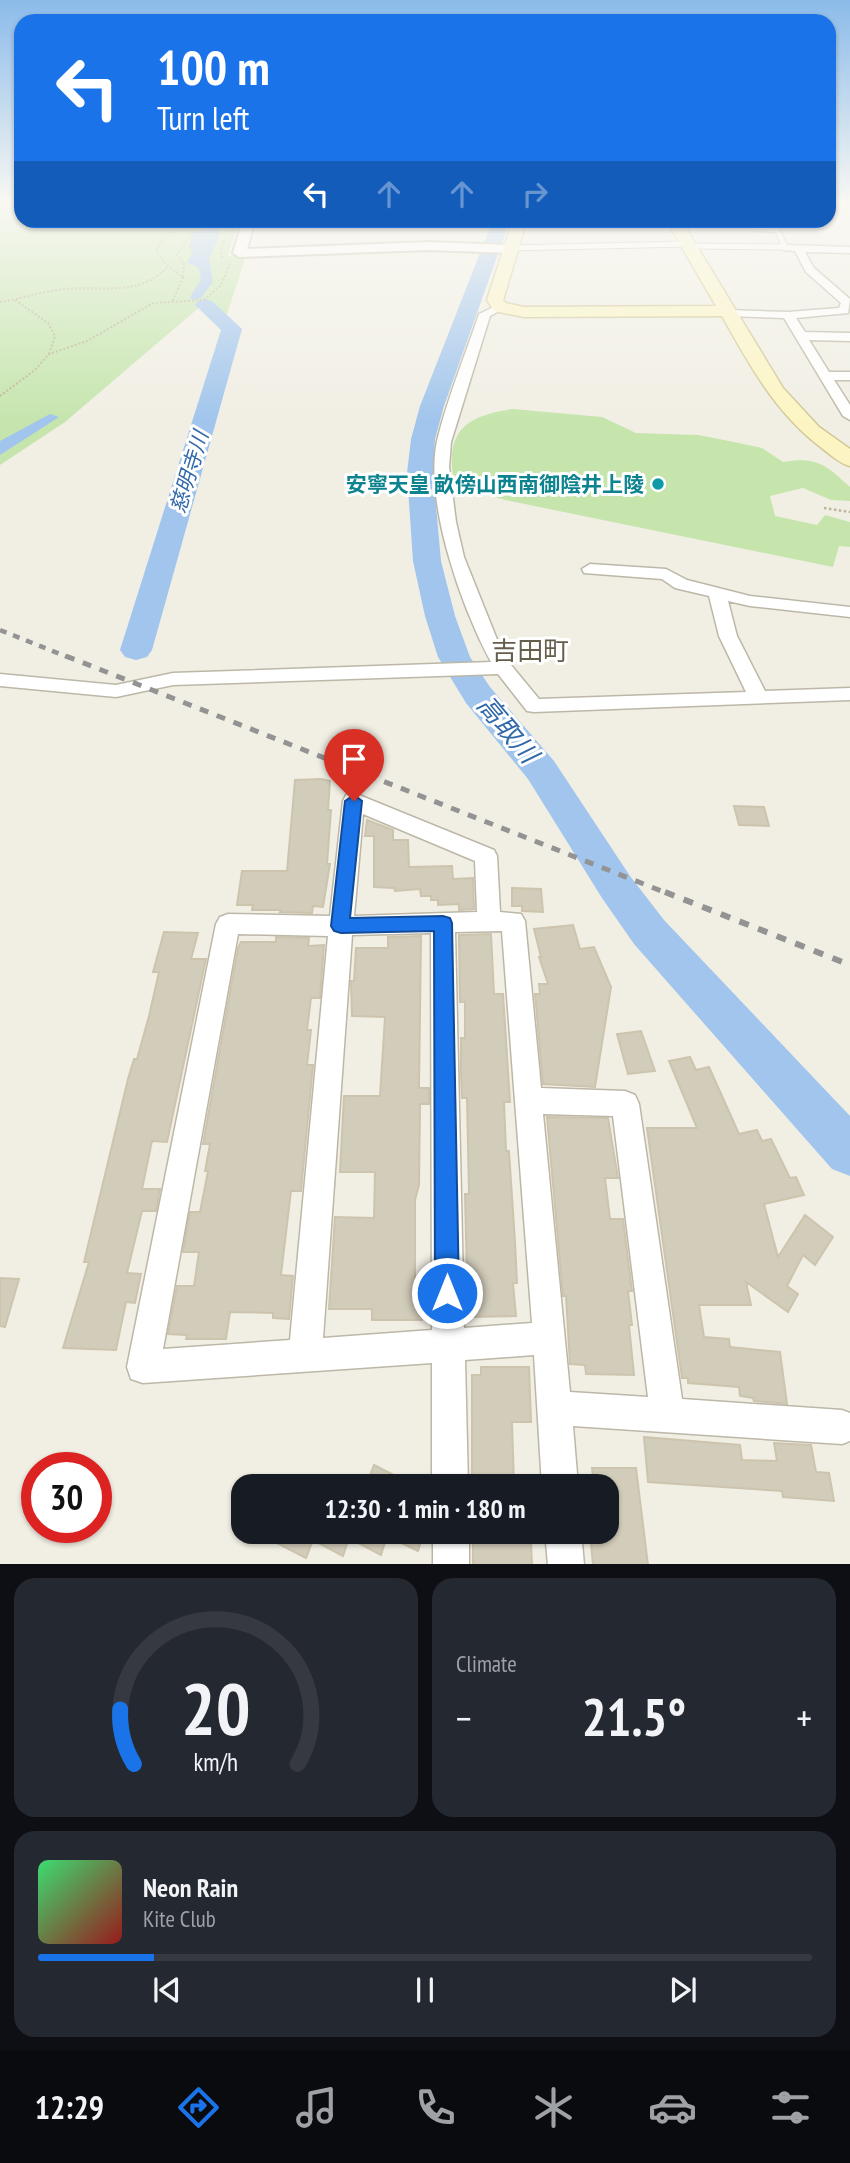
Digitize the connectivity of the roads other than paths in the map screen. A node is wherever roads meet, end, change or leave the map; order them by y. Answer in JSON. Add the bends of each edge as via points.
{"nodes":[{"id":1,"x":501,"y":275,"type":"edge"},
{"id":2,"x":705,"y":275,"type":"edge"},
{"id":3,"x":816,"y":275,"type":"edge"},
{"id":4,"x":500,"y":307,"type":"junction"},
{"id":5,"x":728,"y":312,"type":"junction"},
{"id":6,"x":788,"y":315,"type":"junction"},
{"id":7,"x":801,"y":336,"type":"junction"},
{"id":8,"x":850,"y":337,"type":"edge"},
{"id":9,"x":824,"y":376,"type":"junction"},
{"id":10,"x":850,"y":376,"type":"edge"},
{"id":11,"x":850,"y":415,"type":"edge"},
{"id":12,"x":850,"y":460,"type":"edge"},
{"id":13,"x":590,"y":569,"type":"dead end"},
{"id":14,"x":718,"y":592,"type":"junction"},
{"id":15,"x":850,"y":612,"type":"edge"},
{"id":16,"x":497,"y":668,"type":"junction"},
{"id":17,"x":0,"y":680,"type":"edge"},
{"id":18,"x":850,"y":694,"type":"edge"},
{"id":19,"x":759,"y":698,"type":"junction"},
{"id":20,"x":489,"y":922,"type":"junction"},
{"id":21,"x":443,"y":923,"type":"junction"},
{"id":22,"x":341,"y":926,"type":"junction"},
{"id":23,"x":527,"y":1100,"type":"junction"},
{"id":24,"x":549,"y":1338,"type":"junction"},
{"id":25,"x":447,"y":1345,"type":"junction"},
{"id":26,"x":305,"y":1356,"type":"junction"},
{"id":27,"x":554,"y":1408,"type":"junction"},
{"id":28,"x":667,"y":1416,"type":"junction"},
{"id":29,"x":842,"y":1427,"type":"dead end"},
{"id":30,"x":450,"y":1474,"type":"edge"},
{"id":31,"x":559,"y":1474,"type":"edge"},
{"id":32,"x":451,"y":1544,"type":"edge"},
{"id":33,"x":564,"y":1544,"type":"edge"},
{"id":34,"x":451,"y":1564,"type":"edge"},
{"id":35,"x":566,"y":1564,"type":"edge"}],
"edges":[{"from":1,"to":4,"type":"main road","via":[[495,300]]},
{"from":2,"to":5,"type":"main road"},
{"from":3,"to":6,"type":"street","via":[[845,299],[844,311]]},
{"from":4,"to":5,"type":"main road","via":[[524,312]]},
{"from":4,"to":16,"type":"street","via":[[485,314],[444,442],[442,467],[456,557]]},
{"from":5,"to":6,"type":"street"},
{"from":5,"to":12,"type":"main road","via":[[784,402]]},
{"from":6,"to":7,"type":"street"},
{"from":7,"to":8,"type":"street"},
{"from":7,"to":9,"type":"street"},
{"from":9,"to":10,"type":"street"},
{"from":9,"to":11,"type":"street"},
{"from":13,"to":14,"type":"street","via":[[666,574],[681,584]]},
{"from":14,"to":15,"type":"street","via":[[750,601]]},
{"from":14,"to":19,"type":"street","via":[[727,636]]},
{"from":16,"to":17,"type":"street","via":[[173,679],[109,691]]},
{"from":16,"to":19,"type":"street","via":[[534,706]]},
{"from":18,"to":19,"type":"street"},
{"from":20,"to":21,"type":"street"},
{"from":20,"to":22,"type":"street","via":[[486,856],[354,801]]},
{"from":20,"to":23,"type":"street","via":[[513,921]]},
{"from":21,"to":22,"type":"street"},
{"from":21,"to":25,"type":"street"},
{"from":22,"to":26,"type":"street"},
{"from":22,"to":26,"type":"street","via":[[228,924],[143,1367]]},
{"from":23,"to":24,"type":"street"},
{"from":23,"to":28,"type":"street","via":[[625,1104]]},
{"from":24,"to":25,"type":"street"},
{"from":24,"to":27,"type":"street"},
{"from":25,"to":26,"type":"street"},
{"from":25,"to":30,"type":"street"},
{"from":27,"to":28,"type":"street"},
{"from":27,"to":31,"type":"street"},
{"from":28,"to":29,"type":"street"},
{"from":32,"to":34,"type":"street"},
{"from":33,"to":35,"type":"street"}]}
